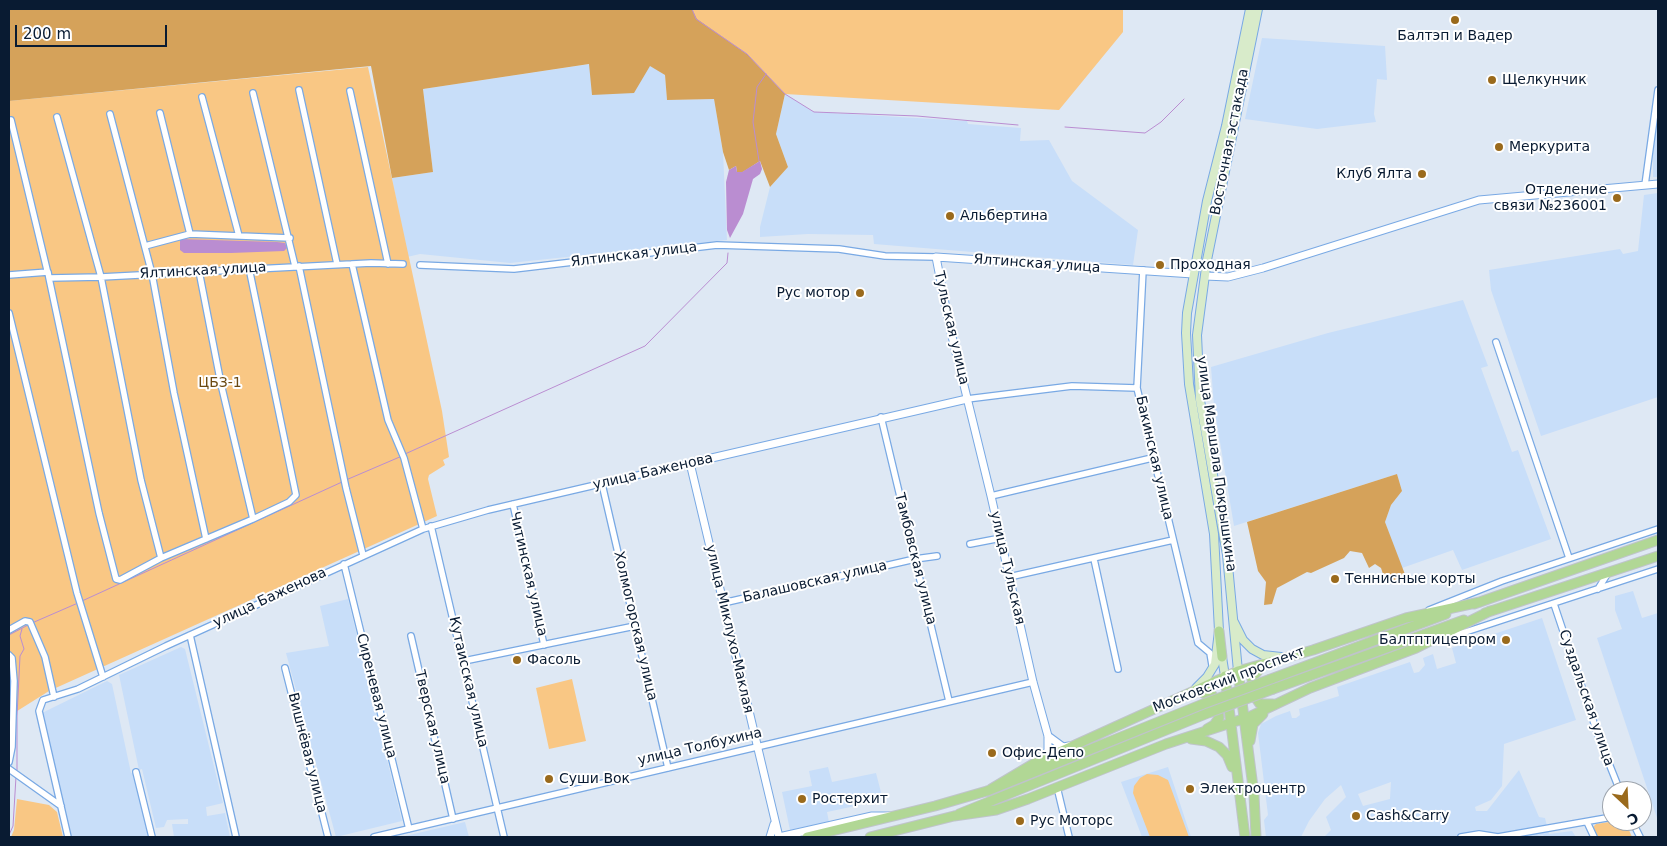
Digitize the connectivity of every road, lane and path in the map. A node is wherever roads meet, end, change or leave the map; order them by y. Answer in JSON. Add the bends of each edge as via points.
{"nodes":[{"id":1,"x":1250,"y":9,"type":"edge"},
{"id":2,"x":1258,"y":9,"type":"edge"},
{"id":3,"x":299,"y":90,"type":"dead end"},
{"id":4,"x":1658,"y":90,"type":"edge"},
{"id":5,"x":350,"y":91,"type":"dead end"},
{"id":6,"x":254,"y":93,"type":"dead end"},
{"id":7,"x":202,"y":97,"type":"dead end"},
{"id":8,"x":160,"y":113,"type":"dead end"},
{"id":9,"x":110,"y":114,"type":"dead end"},
{"id":10,"x":57,"y":117,"type":"dead end"},
{"id":11,"x":11,"y":120,"type":"dead end"},
{"id":12,"x":1658,"y":184,"type":"edge"},
{"id":13,"x":1645,"y":185,"type":"junction"},
{"id":14,"x":190,"y":234,"type":"junction"},
{"id":15,"x":239,"y":236,"type":"junction"},
{"id":16,"x":290,"y":238,"type":"junction"},
{"id":17,"x":145,"y":246,"type":"junction"},
{"id":18,"x":936,"y":257,"type":"junction"},
{"id":19,"x":337,"y":264,"type":"junction"},
{"id":20,"x":352,"y":264,"type":"junction"},
{"id":21,"x":388,"y":264,"type":"junction"},
{"id":22,"x":403,"y":264,"type":"dead end"},
{"id":23,"x":420,"y":265,"type":"dead end"},
{"id":24,"x":297,"y":266,"type":"junction"},
{"id":25,"x":249,"y":268,"type":"junction"},
{"id":26,"x":1143,"y":270,"type":"junction"},
{"id":27,"x":199,"y":271,"type":"junction"},
{"id":28,"x":152,"y":274,"type":"junction"},
{"id":29,"x":1193,"y":274,"type":"junction"},
{"id":30,"x":9,"y":275,"type":"edge"},
{"id":31,"x":1205,"y":276,"type":"junction"},
{"id":32,"x":49,"y":277,"type":"junction"},
{"id":33,"x":101,"y":277,"type":"junction"},
{"id":34,"x":9,"y":313,"type":"edge"},
{"id":35,"x":1496,"y":342,"type":"dead end"},
{"id":36,"x":1137,"y":388,"type":"junction"},
{"id":37,"x":967,"y":399,"type":"junction"},
{"id":38,"x":881,"y":417,"type":"junction"},
{"id":39,"x":1152,"y":458,"type":"junction"},
{"id":40,"x":690,"y":463,"type":"junction"},
{"id":41,"x":602,"y":484,"type":"junction"},
{"id":42,"x":991,"y":496,"type":"junction"},
{"id":43,"x":513,"y":504,"type":"junction"},
{"id":44,"x":252,"y":519,"type":"junction"},
{"id":45,"x":431,"y":526,"type":"junction"},
{"id":46,"x":423,"y":529,"type":"junction"},
{"id":47,"x":1658,"y":529,"type":"edge"},
{"id":48,"x":1001,"y":538,"type":"junction"},
{"id":49,"x":206,"y":539,"type":"junction"},
{"id":50,"x":1173,"y":540,"type":"junction"},
{"id":51,"x":1658,"y":540,"type":"edge"},
{"id":52,"x":1623,"y":541,"type":"junction"},
{"id":53,"x":970,"y":544,"type":"dead end"},
{"id":54,"x":363,"y":555,"type":"junction"},
{"id":55,"x":1616,"y":555,"type":"junction"},
{"id":56,"x":937,"y":556,"type":"dead end"},
{"id":57,"x":1658,"y":556,"type":"edge"},
{"id":58,"x":161,"y":558,"type":"junction"},
{"id":59,"x":1569,"y":558,"type":"junction"},
{"id":60,"x":915,"y":559,"type":"junction"},
{"id":61,"x":1094,"y":559,"type":"junction"},
{"id":62,"x":344,"y":564,"type":"junction"},
{"id":63,"x":1658,"y":569,"type":"edge"},
{"id":64,"x":1608,"y":574,"type":"junction"},
{"id":65,"x":1009,"y":577,"type":"junction"},
{"id":66,"x":1598,"y":589,"type":"junction"},
{"id":67,"x":1480,"y":602,"type":"junction"},
{"id":68,"x":723,"y":603,"type":"junction"},
{"id":69,"x":1554,"y":604,"type":"junction"},
{"id":70,"x":1490,"y":611,"type":"junction"},
{"id":71,"x":1231,"y":616,"type":"junction"},
{"id":72,"x":1406,"y":618,"type":"junction"},
{"id":73,"x":635,"y":626,"type":"junction"},
{"id":74,"x":9,"y":630,"type":"edge"},
{"id":75,"x":1219,"y":631,"type":"junction"},
{"id":76,"x":190,"y":635,"type":"junction"},
{"id":77,"x":411,"y":636,"type":"dead end"},
{"id":78,"x":544,"y":645,"type":"junction"},
{"id":79,"x":1416,"y":648,"type":"junction"},
{"id":80,"x":9,"y":655,"type":"edge"},
{"id":81,"x":1293,"y":656,"type":"junction"},
{"id":82,"x":1222,"y":657,"type":"joint"},
{"id":83,"x":464,"y":661,"type":"junction"},
{"id":84,"x":1268,"y":662,"type":"junction"},
{"id":85,"x":285,"y":668,"type":"dead end"},
{"id":86,"x":1118,"y":669,"type":"dead end"},
{"id":87,"x":1238,"y":671,"type":"junction"},
{"id":88,"x":1211,"y":672,"type":"junction"},
{"id":89,"x":1225,"y":676,"type":"junction"},
{"id":90,"x":103,"y":677,"type":"junction"},
{"id":91,"x":1033,"y":682,"type":"junction"},
{"id":92,"x":1192,"y":691,"type":"junction"},
{"id":93,"x":54,"y":697,"type":"junction"},
{"id":94,"x":950,"y":701,"type":"junction"},
{"id":95,"x":1278,"y":704,"type":"junction"},
{"id":96,"x":1244,"y":719,"type":"junction"},
{"id":97,"x":1230,"y":724,"type":"junction"},
{"id":98,"x":1198,"y":734,"type":"junction"},
{"id":99,"x":1048,"y":736,"type":"junction"},
{"id":100,"x":1178,"y":740,"type":"junction"},
{"id":101,"x":1074,"y":745,"type":"junction"},
{"id":102,"x":757,"y":747,"type":"junction"},
{"id":103,"x":1249,"y":757,"type":"junction"},
{"id":104,"x":1044,"y":759,"type":"junction"},
{"id":105,"x":9,"y":762,"type":"edge"},
{"id":106,"x":668,"y":768,"type":"junction"},
{"id":107,"x":9,"y":770,"type":"edge"},
{"id":108,"x":136,"y":772,"type":"dead end"},
{"id":109,"x":1616,"y":781,"type":"edge"},
{"id":110,"x":1057,"y":787,"type":"junction"},
{"id":111,"x":991,"y":789,"type":"junction"},
{"id":112,"x":1239,"y":791,"type":"junction"},
{"id":113,"x":61,"y":806,"type":"junction"},
{"id":114,"x":498,"y":807,"type":"junction"},
{"id":115,"x":954,"y":816,"type":"junction"},
{"id":116,"x":892,"y":817,"type":"junction"},
{"id":117,"x":1602,"y":818,"type":"edge"},
{"id":118,"x":453,"y":819,"type":"junction"},
{"id":119,"x":1587,"y":822,"type":"junction"},
{"id":120,"x":774,"y":824,"type":"junction"},
{"id":121,"x":409,"y":829,"type":"junction"},
{"id":122,"x":68,"y":837,"type":"edge"},
{"id":123,"x":152,"y":837,"type":"edge"},
{"id":124,"x":236,"y":837,"type":"edge"},
{"id":125,"x":328,"y":837,"type":"edge"},
{"id":126,"x":374,"y":837,"type":"edge"},
{"id":127,"x":504,"y":837,"type":"edge"},
{"id":128,"x":770,"y":837,"type":"edge"},
{"id":129,"x":779,"y":837,"type":"edge"},
{"id":130,"x":807,"y":837,"type":"edge"},
{"id":131,"x":870,"y":837,"type":"edge"},
{"id":132,"x":1069,"y":837,"type":"edge"},
{"id":133,"x":1245,"y":837,"type":"edge"},
{"id":134,"x":1256,"y":837,"type":"edge"},
{"id":135,"x":1461,"y":837,"type":"edge"},
{"id":136,"x":1594,"y":837,"type":"edge"}],
"edges":[{"from":1,"to":29,"type":"main road","name":"Восточная эстакада"},
{"from":2,"to":31,"type":"main road","name":"Восточная эстакада"},
{"from":3,"to":19,"type":"street"},
{"from":4,"to":13,"type":"street"},
{"from":5,"to":21,"type":"street"},
{"from":6,"to":16,"type":"street"},
{"from":7,"to":15,"type":"street"},
{"from":8,"to":14,"type":"street"},
{"from":9,"to":17,"type":"street"},
{"from":10,"to":33,"type":"street"},
{"from":11,"to":32,"type":"street"},
{"from":12,"to":13,"type":"street","name":"Ялтинская улица"},
{"from":13,"to":31,"type":"street","name":"Ялтинская улица","via":[[1479,200],[1228,277]]},
{"from":14,"to":15,"type":"street"},
{"from":14,"to":17,"type":"street"},
{"from":15,"to":16,"type":"street"},
{"from":16,"to":24,"type":"street"},
{"from":17,"to":28,"type":"street"},
{"from":18,"to":23,"type":"street","name":"Ялтинская улица","via":[[716,245],[514,270]]},
{"from":18,"to":26,"type":"street","name":"Ялтинская улица"},
{"from":18,"to":37,"type":"street","name":"Тульская улица"},
{"from":19,"to":20,"type":"street","name":"Ялтинская улица"},
{"from":19,"to":24,"type":"street","name":"Ялтинская улица"},
{"from":20,"to":21,"type":"street","name":"Ялтинская улица"},
{"from":20,"to":46,"type":"street","via":[[388,420],[403,455]]},
{"from":21,"to":22,"type":"street","name":"Ялтинская улица"},
{"from":24,"to":25,"type":"street","name":"Ялтинская улица"},
{"from":24,"to":54,"type":"street"},
{"from":25,"to":27,"type":"street","name":"Ялтинская улица"},
{"from":25,"to":44,"type":"street","via":[[296,495],[289,502]]},
{"from":26,"to":29,"type":"street","name":"Ялтинская улица"},
{"from":26,"to":36,"type":"street","name":"Бакинская улица"},
{"from":27,"to":28,"type":"street","name":"Ялтинская улица"},
{"from":27,"to":44,"type":"street"},
{"from":28,"to":33,"type":"street","name":"Ялтинская улица"},
{"from":28,"to":49,"type":"street"},
{"from":29,"to":31,"type":"main road","name":"Ялтинская улица"},
{"from":29,"to":75,"type":"main road","name":"улица Маршала Покрышкина","via":[[1187,320],[1187,360],[1214,534]]},
{"from":30,"to":32,"type":"street","name":"Ялтинская улица","via":[[48,272]]},
{"from":31,"to":71,"type":"main road","name":"улица Маршала Покрышкина","via":[[1197,335],[1198,381],[1225,543]]},
{"from":32,"to":33,"type":"street","name":"Ялтинская улица"},
{"from":32,"to":58,"type":"street","via":[[116,579],[120,580]]},
{"from":33,"to":58,"type":"street","via":[[141,480]]},
{"from":34,"to":90,"type":"street","via":[[77,592]]},
{"from":35,"to":59,"type":"street"},
{"from":36,"to":37,"type":"street","name":"улица Баженова","via":[[1072,386]]},
{"from":36,"to":39,"type":"street","name":"Бакинская улица"},
{"from":37,"to":38,"type":"street","name":"улица Баженова"},
{"from":37,"to":42,"type":"street","name":"улица Тульская"},
{"from":38,"to":40,"type":"street","name":"улица Баженова"},
{"from":38,"to":60,"type":"street","name":"Тамбовская улица"},
{"from":39,"to":42,"type":"street"},
{"from":39,"to":50,"type":"street","name":"Бакинская улица"},
{"from":40,"to":41,"type":"street","name":"улица Баженова"},
{"from":40,"to":68,"type":"street","name":"улица Миклухо-Маклая"},
{"from":41,"to":43,"type":"street","name":"улица Баженова"},
{"from":41,"to":73,"type":"street","name":"Холмогорская улица"},
{"from":42,"to":48,"type":"street","name":"улица Тульская"},
{"from":43,"to":45,"type":"street","name":"улица Баженова"},
{"from":43,"to":78,"type":"street","name":"Читинская улица"},
{"from":44,"to":49,"type":"street"},
{"from":45,"to":46,"type":"street","name":"улица Баженова"},
{"from":45,"to":83,"type":"street","name":"Кутаисская улица"},
{"from":46,"to":54,"type":"street","name":"улица Баженова"},
{"from":47,"to":52,"type":"street"},
{"from":48,"to":53,"type":"street"},
{"from":48,"to":65,"type":"street","name":"улица Тульская"},
{"from":49,"to":58,"type":"street"},
{"from":50,"to":61,"type":"street"},
{"from":50,"to":88,"type":"street","name":"Бакинская улица","via":[[1198,643],[1211,655]]},
{"from":51,"to":55,"type":"main road","name":"Московский проспект"},
{"from":52,"to":55,"type":"street"},
{"from":52,"to":59,"type":"street"},
{"from":54,"to":62,"type":"street","name":"улица Баженова"},
{"from":55,"to":67,"type":"main road","name":"Московский проспект"},
{"from":56,"to":60,"type":"street","name":"Балашовская улица"},
{"from":57,"to":64,"type":"main road","name":"Московский проспект"},
{"from":59,"to":72,"type":"street"},
{"from":60,"to":68,"type":"street","name":"Балашовская улица"},
{"from":60,"to":94,"type":"street","name":"Тамбовская улица"},
{"from":61,"to":65,"type":"street"},
{"from":61,"to":86,"type":"street"},
{"from":62,"to":76,"type":"street","name":"улица Баженова"},
{"from":62,"to":121,"type":"street","name":"Сиреневая улица"},
{"from":63,"to":66,"type":"street"},
{"from":64,"to":66,"type":"street"},
{"from":64,"to":70,"type":"main road","name":"Московский проспект"},
{"from":65,"to":91,"type":"street","name":"улица Тульская"},
{"from":66,"to":69,"type":"street"},
{"from":67,"to":72,"type":"main road"},
{"from":67,"to":111,"type":"main road","name":"Московский проспект","bridge":true,"via":[[1203,704]]},
{"from":68,"to":102,"type":"street","name":"улица Миклухо-Маклая"},
{"from":69,"to":79,"type":"street"},
{"from":69,"to":109,"type":"street","name":"Суздальская улица"},
{"from":70,"to":79,"type":"main road"},
{"from":70,"to":115,"type":"main road","name":"Московский проспект","bridge":true,"via":[[1208,713]]},
{"from":71,"to":81,"type":"main road","via":[[1243,640],[1255,651],[1269,657]]},
{"from":71,"to":87,"type":"main road","name":"улица Маршала Покрышкина"},
{"from":72,"to":81,"type":"main road"},
{"from":73,"to":78,"type":"street"},
{"from":73,"to":106,"type":"street","name":"Холмогорская улица"},
{"from":74,"to":93,"type":"street","via":[[30,622],[45,657]]},
{"from":75,"to":82,"type":"main road","name":"улица Маршала Покрышкина"},
{"from":75,"to":88,"type":"main road"},
{"from":76,"to":90,"type":"street","name":"улица Баженова"},
{"from":76,"to":124,"type":"street"},
{"from":77,"to":118,"type":"street","name":"Тверская улица"},
{"from":78,"to":83,"type":"street"},
{"from":79,"to":95,"type":"main road","via":[[1346,673]]},
{"from":80,"to":105,"type":"street","via":[[14,681]]},
{"from":81,"to":84,"type":"main road"},
{"from":82,"to":89,"type":"main road","name":"улица Маршала Покрышкина"},
{"from":83,"to":114,"type":"street","name":"Кутаисская улица"},
{"from":84,"to":87,"type":"main road"},
{"from":84,"to":95,"type":"main road","via":[[1252,676],[1253,694],[1262,705]]},
{"from":85,"to":125,"type":"street","name":"Вишнёвая улица"},
{"from":87,"to":89,"type":"main road"},
{"from":87,"to":96,"type":"main road","name":"улица Маршала Покрышкина"},
{"from":88,"to":92,"type":"main road"},
{"from":89,"to":92,"type":"main road"},
{"from":89,"to":97,"type":"main road","name":"улица Маршала Покрышкина"},
{"from":90,"to":93,"type":"street","name":"улица Баженова"},
{"from":91,"to":94,"type":"street","name":"улица Толбухина"},
{"from":91,"to":99,"type":"street","name":"улица Тульская"},
{"from":92,"to":98,"type":"main road","via":[[1212,695],[1218,707],[1216,723]]},
{"from":92,"to":101,"type":"main road"},
{"from":93,"to":113,"type":"street","name":"улица Баженова","via":[[43,700],[39,711]]},
{"from":94,"to":102,"type":"street","name":"улица Толбухина"},
{"from":95,"to":96,"type":"main road"},
{"from":95,"to":103,"type":"main road","via":[[1253,724]]},
{"from":96,"to":97,"type":"main road"},
{"from":96,"to":103,"type":"main road","name":"улица Маршала Покрышкина"},
{"from":97,"to":98,"type":"main road"},
{"from":97,"to":112,"type":"main road","name":"улица Маршала Покрышкина"},
{"from":98,"to":100,"type":"main road"},
{"from":99,"to":101,"type":"street","via":[[1062,747]]},
{"from":99,"to":104,"type":"street"},
{"from":100,"to":110,"type":"main road"},
{"from":100,"to":112,"type":"main road","via":[[1206,741],[1219,747],[1230,760]]},
{"from":101,"to":104,"type":"main road"},
{"from":102,"to":106,"type":"street","name":"улица Толбухина"},
{"from":102,"to":120,"type":"street","name":"улица Миклухо-Маклая"},
{"from":103,"to":134,"type":"main road","name":"улица Маршала Покрышкина"},
{"from":104,"to":111,"type":"main road"},
{"from":106,"to":114,"type":"street","name":"улица Толбухина"},
{"from":107,"to":113,"type":"street"},
{"from":108,"to":123,"type":"street"},
{"from":110,"to":115,"type":"main road","via":[[996,810]]},
{"from":110,"to":132,"type":"street"},
{"from":111,"to":116,"type":"main road","name":"Московский проспект"},
{"from":112,"to":133,"type":"main road","name":"улица Маршала Покрышкина"},
{"from":113,"to":122,"type":"street","name":"улица Баженова"},
{"from":114,"to":118,"type":"street","name":"улица Толбухина"},
{"from":114,"to":127,"type":"street","name":"Кутаисская улица"},
{"from":115,"to":131,"type":"main road"},
{"from":116,"to":129,"type":"street","via":[[884,814],[872,816]]},
{"from":116,"to":130,"type":"main road","name":"Московский проспект"},
{"from":117,"to":119,"type":"street"},
{"from":118,"to":121,"type":"street","name":"улица Толбухина"},
{"from":119,"to":135,"type":"street","via":[[1498,837],[1479,834]]},
{"from":119,"to":136,"type":"street"},
{"from":120,"to":128,"type":"street"},
{"from":120,"to":129,"type":"street","name":"улица Миклухо-Маклая"},
{"from":121,"to":126,"type":"street","name":"улица Толбухина"}]}
